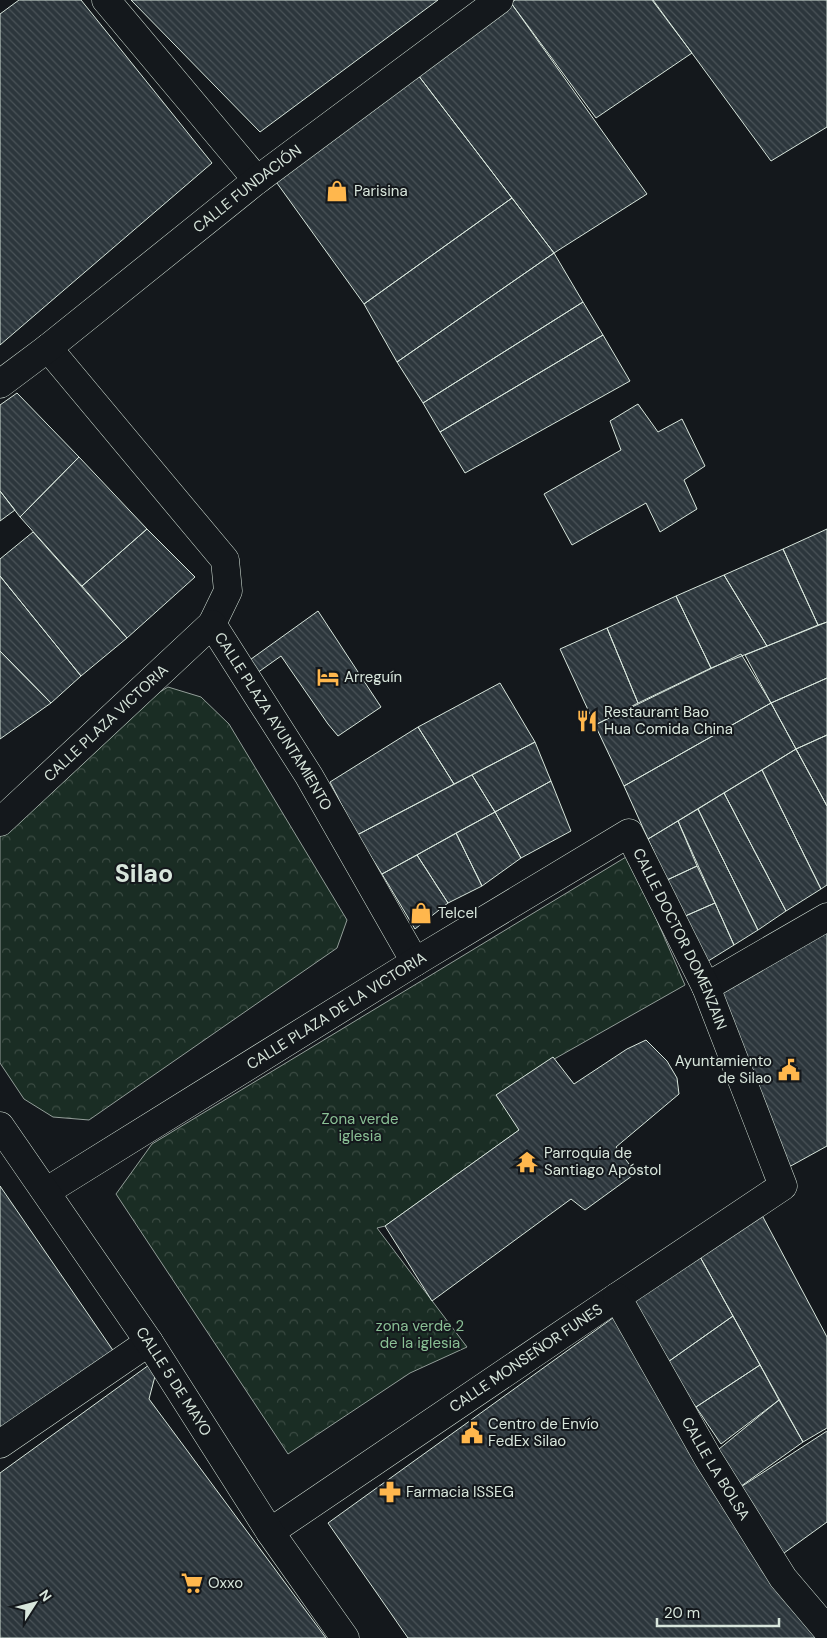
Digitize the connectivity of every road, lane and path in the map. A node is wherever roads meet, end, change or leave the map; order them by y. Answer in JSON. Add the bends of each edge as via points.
{"nodes":[{"id":1,"x":106,"y":0,"type":"edge"},
{"id":2,"x":499,"y":0,"type":"edge"},
{"id":3,"x":257,"y":180,"type":"junction"},
{"id":4,"x":48,"y":348,"type":"junction"},
{"id":5,"x":0,"y":384,"type":"edge"},
{"id":6,"x":212,"y":624,"type":"junction"},
{"id":7,"x":0,"y":822,"type":"edge"},
{"id":8,"x":629,"y":833,"type":"joint"},
{"id":9,"x":827,"y":917,"type":"edge"},
{"id":10,"x":415,"y":962,"type":"junction"},
{"id":11,"x":706,"y":987,"type":"junction"},
{"id":12,"x":0,"y":1126,"type":"edge"},
{"id":13,"x":783,"y":1186,"type":"joint"},
{"id":14,"x":46,"y":1191,"type":"junction"},
{"id":15,"x":617,"y":1296,"type":"junction"},
{"id":16,"x":149,"y":1342,"type":"junction"},
{"id":17,"x":0,"y":1444,"type":"edge"},
{"id":18,"x":270,"y":1532,"type":"junction"},
{"id":19,"x":827,"y":1630,"type":"edge"},
{"id":20,"x":345,"y":1638,"type":"edge"}],
"edges":[{"from":1,"to":3,"type":"street"},
{"from":2,"to":3,"type":"street","name":"CALLE FUNDACIÓN"},
{"from":3,"to":4,"type":"street","name":"CALLE FUNDACIÓN"},
{"from":4,"to":5,"type":"street","name":"CALLE FUNDACIÓN"},
{"from":4,"to":6,"type":"street","name":"CALLE PLAZA AYUNTAMIENTO","via":[[225,560],[228,592]]},
{"from":6,"to":7,"type":"street","name":"CALLE PLAZA VICTORIA"},
{"from":6,"to":10,"type":"street","name":"CALLE PLAZA AYUNTAMIENTO","via":[[309,776]]},
{"from":8,"to":10,"type":"street","name":"CALLE PLAZA DE LA VICTORIA"},
{"from":8,"to":11,"type":"street","name":"CALLE DOCTOR DOMENZAIN"},
{"from":9,"to":11,"type":"street"},
{"from":10,"to":14,"type":"street","name":"CALLE PLAZA DE LA VICTORIA"},
{"from":11,"to":13,"type":"street","name":"CALLE DOCTOR DOMENZAIN"},
{"from":12,"to":14,"type":"street","name":"CALLE 5 DE MAYO"},
{"from":13,"to":15,"type":"street","name":"CALLE MONSEÑOR FUNES"},
{"from":14,"to":16,"type":"street","name":"CALLE 5 DE MAYO"},
{"from":15,"to":18,"type":"street","name":"CALLE MONSEÑOR FUNES"},
{"from":15,"to":19,"type":"street","name":"CALLE LA BOLSA","via":[[708,1458],[777,1569]]},
{"from":16,"to":17,"type":"street"},
{"from":16,"to":18,"type":"street","name":"CALLE 5 DE MAYO"},
{"from":18,"to":20,"type":"street","name":"CALLE 5 DE MAYO"}]}
